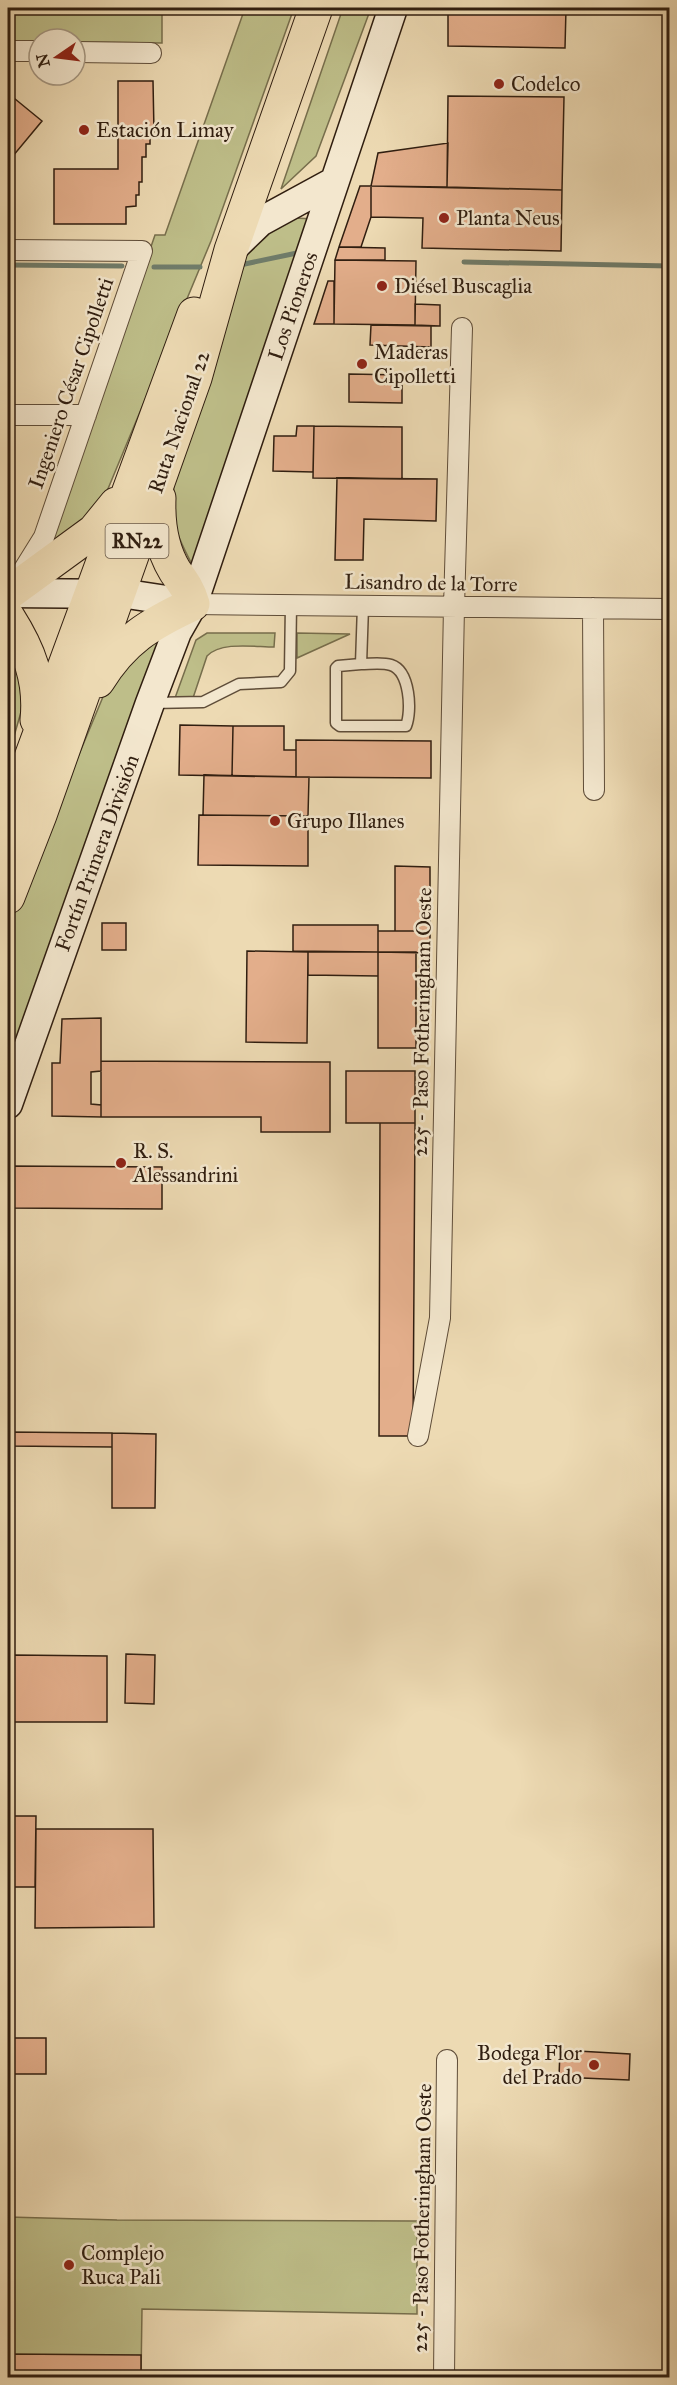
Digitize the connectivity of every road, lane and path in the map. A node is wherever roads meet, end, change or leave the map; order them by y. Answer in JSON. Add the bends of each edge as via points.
{"nodes":[{"id":1,"x":316,"y":8,"type":"edge"},
{"id":2,"x":393,"y":8,"type":"edge"},
{"id":3,"x":8,"y":51,"type":"edge"},
{"id":4,"x":27,"y":51,"type":"edge"},
{"id":5,"x":87,"y":52,"type":"edge"},
{"id":6,"x":151,"y":53,"type":"dead end"},
{"id":7,"x":254,"y":181,"type":"junction"},
{"id":8,"x":335,"y":181,"type":"junction"},
{"id":9,"x":8,"y":250,"type":"edge"},
{"id":10,"x":231,"y":250,"type":"junction"},
{"id":11,"x":462,"y":328,"type":"dead end"},
{"id":12,"x":8,"y":415,"type":"edge"},
{"id":13,"x":86,"y":415,"type":"junction"},
{"id":14,"x":146,"y":479,"type":"junction"},
{"id":15,"x":8,"y":603,"type":"edge"},
{"id":16,"x":102,"y":603,"type":"junction"},
{"id":17,"x":193,"y":604,"type":"junction"},
{"id":18,"x":291,"y":605,"type":"junction"},
{"id":19,"x":363,"y":606,"type":"junction"},
{"id":20,"x":453,"y":607,"type":"junction"},
{"id":21,"x":593,"y":608,"type":"junction"},
{"id":22,"x":669,"y":609,"type":"edge"},
{"id":23,"x":362,"y":664,"type":"junction"},
{"id":24,"x":150,"y":703,"type":"junction"},
{"id":25,"x":73,"y":724,"type":"junction"},
{"id":26,"x":35,"y":741,"type":"junction"},
{"id":27,"x":594,"y":790,"type":"dead end"},
{"id":28,"x":8,"y":820,"type":"edge"},
{"id":29,"x":8,"y":897,"type":"edge"},
{"id":30,"x":8,"y":1104,"type":"edge"},
{"id":31,"x":418,"y":1436,"type":"dead end"},
{"id":32,"x":447,"y":2060,"type":"dead end"},
{"id":33,"x":444,"y":2378,"type":"edge"}],
"edges":[{"from":1,"to":7,"type":"highway","name":"Ruta Nacional 22","number":"RN22"},
{"from":2,"to":8,"type":"street","name":"Los Pioneros"},
{"from":3,"to":4,"type":"street"},
{"from":5,"to":6,"type":"street"},
{"from":7,"to":10,"type":"highway","name":"Ruta Nacional 22","number":"RN22"},
{"from":7,"to":14,"type":"highway","name":"Ruta Nacional 22","number":"RN22","via":[[189,324]]},
{"from":8,"to":10,"type":"street","via":[[260,222]]},
{"from":8,"to":17,"type":"street","name":"Los Pioneros"},
{"from":9,"to":13,"type":"street","name":"Ingeniero César Cipolletti","via":[[142,251]]},
{"from":10,"to":14,"type":"highway","name":"Ruta Nacional 22","number":"RN22","via":[[195,378]]},
{"from":11,"to":20,"type":"street","name":"225 - Paso Fotheringham Oeste"},
{"from":12,"to":13,"type":"street"},
{"from":13,"to":15,"type":"street","name":"Ingeniero César Cipolletti","via":[[44,537]]},
{"from":14,"to":15,"type":"highway","via":[[93,531]]},
{"from":14,"to":16,"type":"highway","name":"Ruta Nacional 22","number":"RN22"},
{"from":14,"to":17,"type":"highway","via":[[161,540]]},
{"from":15,"to":16,"type":"street"},
{"from":15,"to":26,"type":"highway","via":[[35,673]]},
{"from":16,"to":17,"type":"street","via":[[140,611]]},
{"from":16,"to":25,"type":"highway","name":"Ruta Nacional 22","number":"RN22"},
{"from":16,"to":26,"type":"highway","name":"Ruta Nacional 22","number":"RN22"},
{"from":17,"to":18,"type":"street","name":"Lisandro de la Torre"},
{"from":17,"to":24,"type":"street","name":"Fortín Primera División","via":[[177,632]]},
{"from":17,"to":25,"type":"highway","via":[[144,629],[128,642],[104,672]]},
{"from":18,"to":19,"type":"street","name":"Lisandro de la Torre"},
{"from":18,"to":24,"type":"lane","via":[[290,671],[285,680],[239,684],[203,702]]},
{"from":19,"to":20,"type":"street","name":"Lisandro de la Torre"},
{"from":19,"to":23,"type":"lane"},
{"from":20,"to":21,"type":"street","name":"Lisandro de la Torre"},
{"from":20,"to":31,"type":"street","name":"225 - Paso Fotheringham Oeste","via":[[440,1318]]},
{"from":21,"to":22,"type":"street","name":"Lisandro de la Torre"},
{"from":21,"to":27,"type":"street"},
{"from":23,"to":23,"type":"lane","via":[[336,668],[338,726],[406,726],[408,699],[402,675],[388,664]]},
{"from":24,"to":30,"type":"street","name":"Fortín Primera División"},
{"from":25,"to":29,"type":"highway","name":"Ruta Nacional 22","number":"RN22"},
{"from":26,"to":28,"type":"highway","name":"Ruta Nacional 22","number":"RN22"},
{"from":32,"to":33,"type":"street","name":"225 - Paso Fotheringham Oeste"}]}
